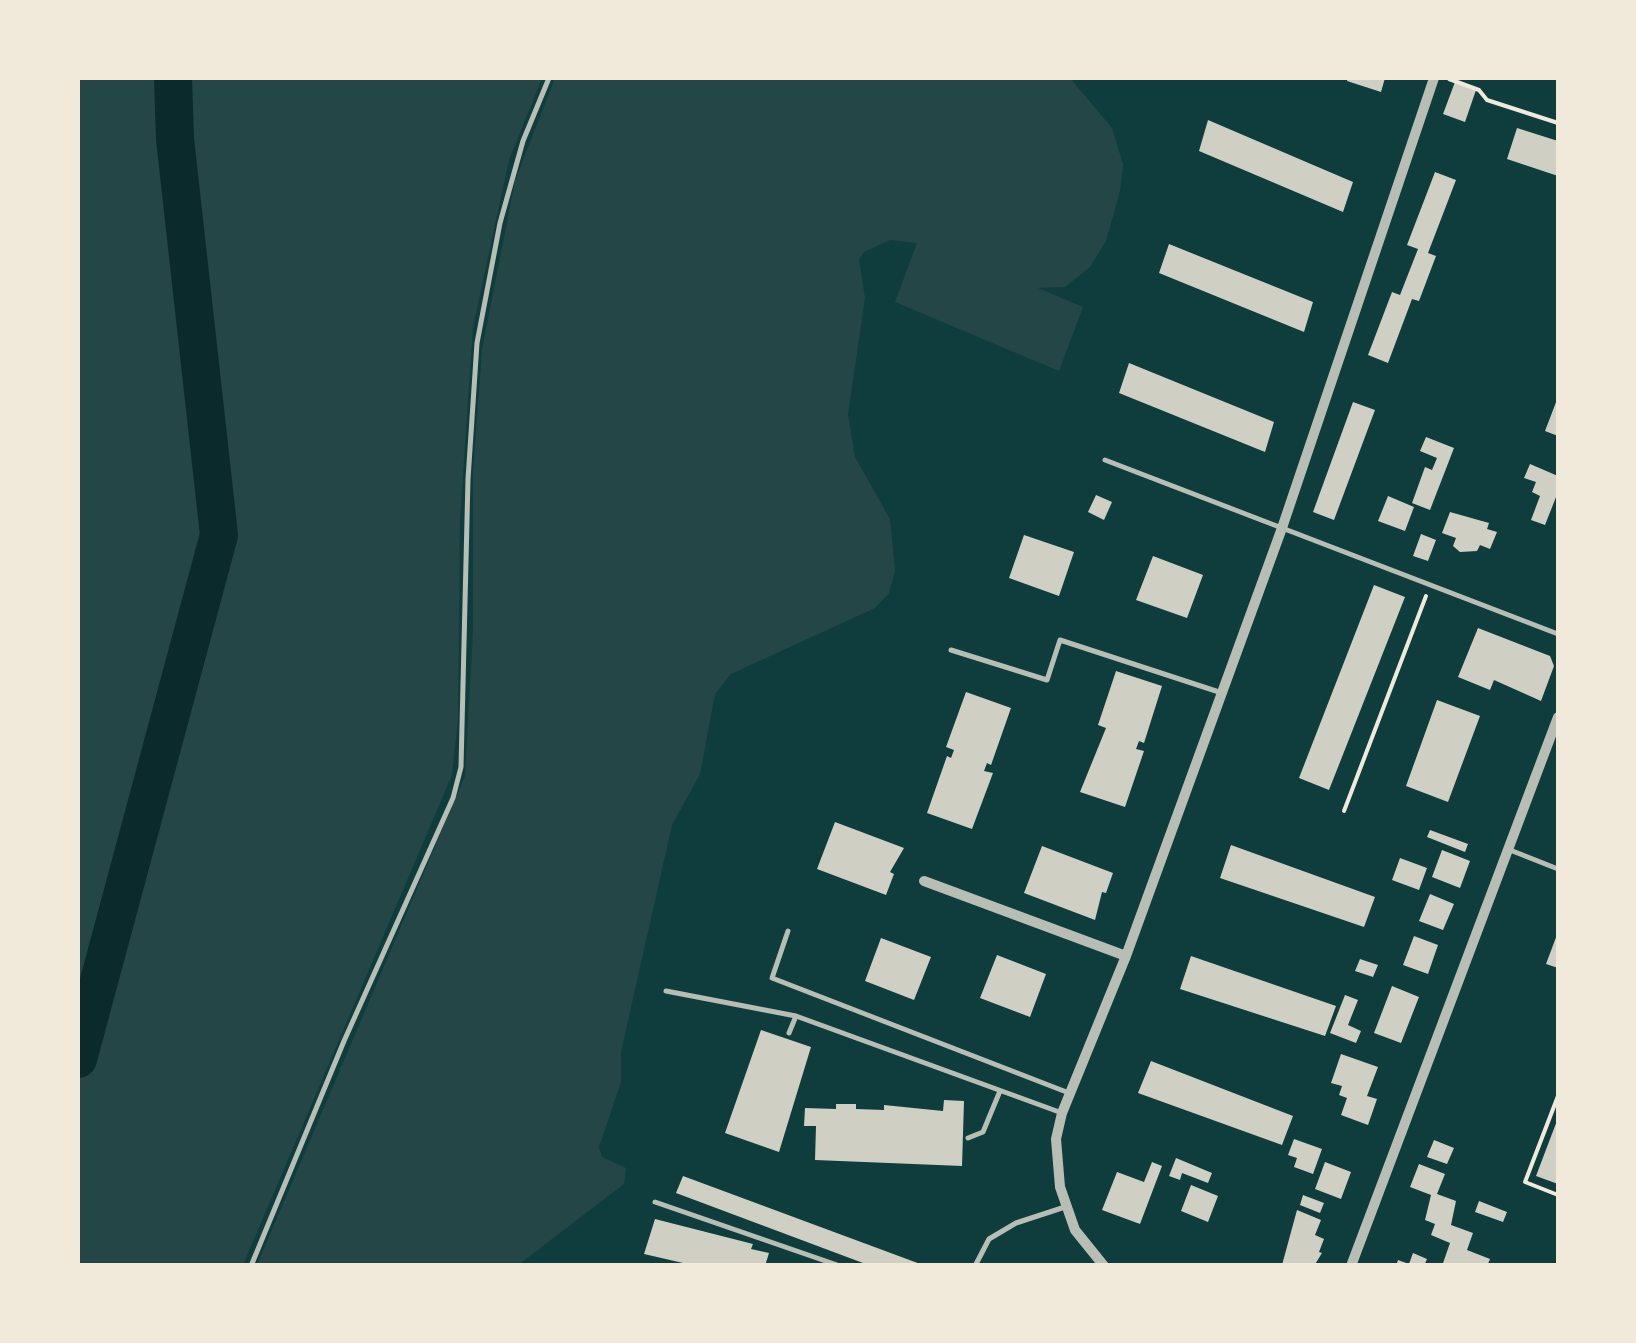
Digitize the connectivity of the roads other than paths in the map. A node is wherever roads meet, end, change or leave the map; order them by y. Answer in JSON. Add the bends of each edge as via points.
{"nodes":[{"id":1,"x":549,"y":78,"type":"edge"},
{"id":2,"x":1434,"y":78,"type":"edge"},
{"id":3,"x":1105,"y":460,"type":"dead end"},
{"id":4,"x":1282,"y":528,"type":"junction"},
{"id":5,"x":1558,"y":634,"type":"edge"},
{"id":6,"x":950,"y":650,"type":"dead end"},
{"id":7,"x":1222,"y":693,"type":"junction"},
{"id":8,"x":1558,"y":717,"type":"edge"},
{"id":9,"x":1509,"y":849,"type":"junction"},
{"id":10,"x":1558,"y":869,"type":"edge"},
{"id":11,"x":924,"y":881,"type":"dead end"},
{"id":12,"x":788,"y":931,"type":"dead end"},
{"id":13,"x":1126,"y":956,"type":"junction"},
{"id":14,"x":666,"y":991,"type":"dead end"},
{"id":15,"x":796,"y":1016,"type":"junction"},
{"id":16,"x":789,"y":1033,"type":"dead end"},
{"id":17,"x":1000,"y":1091,"type":"junction"},
{"id":18,"x":1069,"y":1093,"type":"junction"},
{"id":19,"x":1062,"y":1113,"type":"junction"},
{"id":20,"x":968,"y":1138,"type":"dead end"},
{"id":21,"x":654,"y":1202,"type":"dead end"},
{"id":22,"x":1066,"y":1207,"type":"junction"},
{"id":23,"x":250,"y":1266,"type":"edge"},
{"id":24,"x":840,"y":1266,"type":"edge"},
{"id":25,"x":975,"y":1266,"type":"edge"},
{"id":26,"x":1104,"y":1266,"type":"edge"},
{"id":27,"x":1351,"y":1266,"type":"edge"}],
"edges":[{"from":1,"to":23,"type":"lane","via":[[500,223],[478,343],[461,767]]},
{"from":2,"to":4,"type":"street"},
{"from":3,"to":4,"type":"lane"},
{"from":4,"to":5,"type":"lane"},
{"from":4,"to":7,"type":"street"},
{"from":6,"to":7,"type":"lane","via":[[1046,680],[1060,640]]},
{"from":7,"to":13,"type":"street"},
{"from":8,"to":9,"type":"street"},
{"from":9,"to":10,"type":"lane"},
{"from":9,"to":27,"type":"street"},
{"from":11,"to":13,"type":"street"},
{"from":12,"to":18,"type":"lane","via":[[772,978]]},
{"from":13,"to":18,"type":"street"},
{"from":14,"to":15,"type":"lane"},
{"from":15,"to":16,"type":"lane"},
{"from":15,"to":17,"type":"lane"},
{"from":17,"to":19,"type":"lane"},
{"from":17,"to":20,"type":"lane","via":[[982,1132]]},
{"from":18,"to":19,"type":"street"},
{"from":19,"to":22,"type":"street","via":[[1057,1166]]},
{"from":21,"to":24,"type":"lane"},
{"from":22,"to":25,"type":"lane","via":[[989,1239]]},
{"from":22,"to":26,"type":"street"}]}
